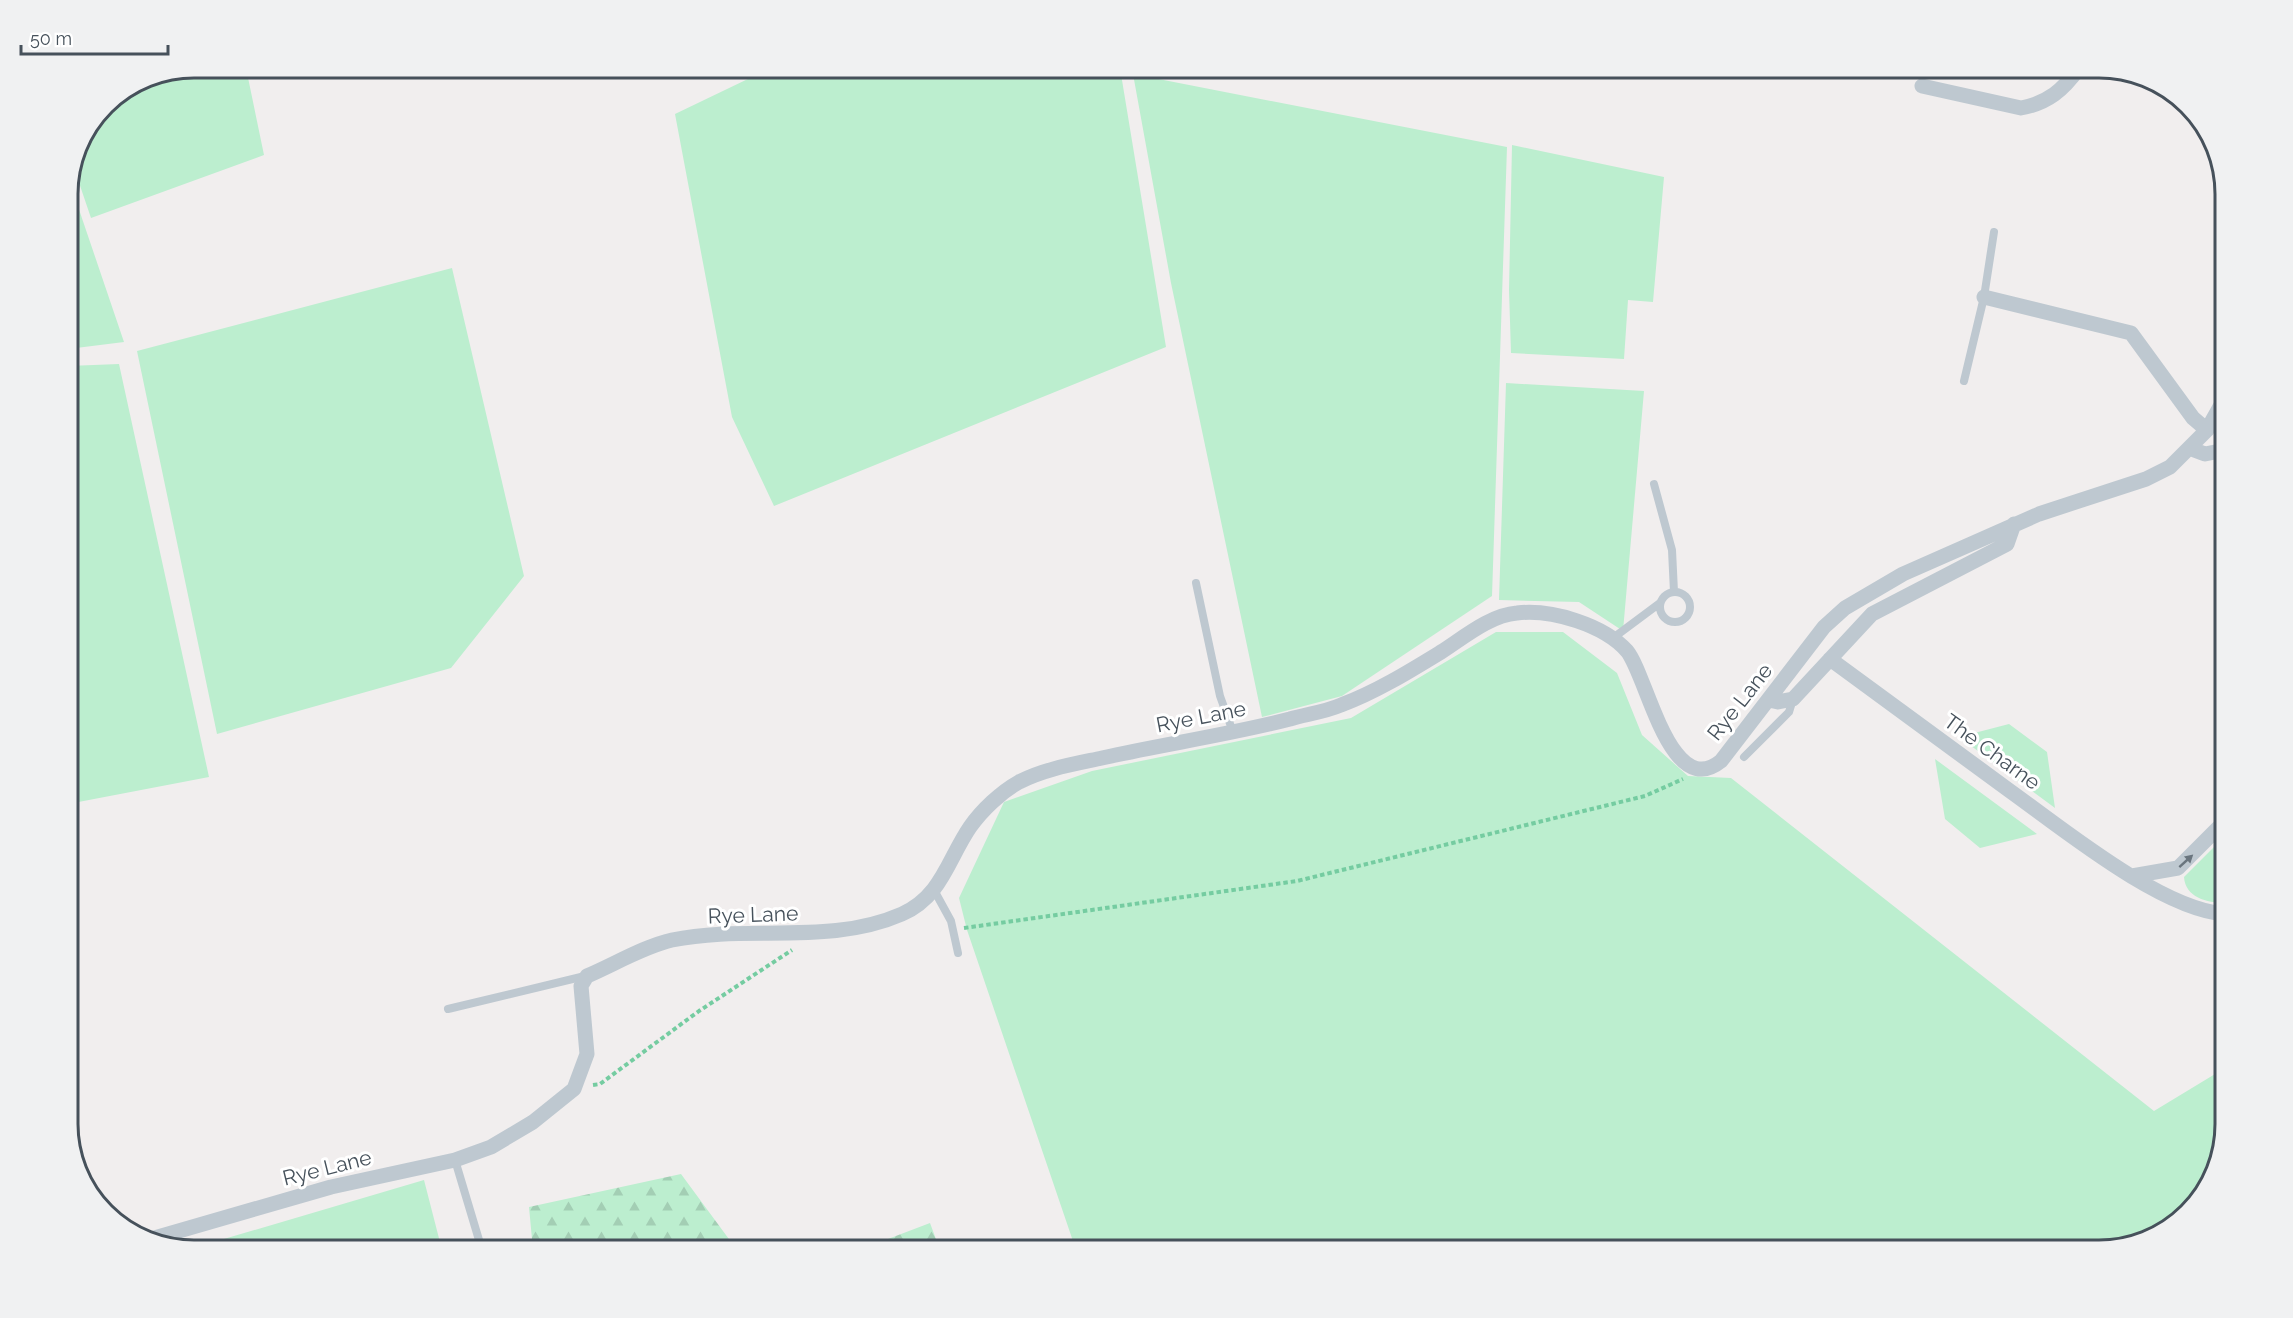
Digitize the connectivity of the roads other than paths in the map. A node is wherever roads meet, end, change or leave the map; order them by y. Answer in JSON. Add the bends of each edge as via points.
{"nodes":[{"id":1,"x":2070,"y":78,"type":"edge"},
{"id":2,"x":1922,"y":86,"type":"dead end"},
{"id":3,"x":1994,"y":232,"type":"dead end"},
{"id":4,"x":1984,"y":297,"type":"junction"},
{"id":5,"x":1964,"y":381,"type":"dead end"},
{"id":6,"x":2215,"y":416,"type":"edge"},
{"id":7,"x":2207,"y":430,"type":"junction"},
{"id":8,"x":2189,"y":448,"type":"junction"},
{"id":9,"x":2215,"y":452,"type":"edge"},
{"id":10,"x":1654,"y":484,"type":"dead end"},
{"id":11,"x":2014,"y":525,"type":"junction"},
{"id":12,"x":1196,"y":583,"type":"dead end"},
{"id":13,"x":1674,"y":592,"type":"junction"},
{"id":14,"x":1660,"y":603,"type":"junction"},
{"id":15,"x":1613,"y":638,"type":"junction"},
{"id":16,"x":1830,"y":659,"type":"junction"},
{"id":17,"x":1793,"y":699,"type":"junction"},
{"id":18,"x":1769,"y":700,"type":"junction"},
{"id":19,"x":1234,"y":734,"type":"junction"},
{"id":20,"x":1744,"y":757,"type":"dead end"},
{"id":21,"x":2215,"y":831,"type":"edge"},
{"id":22,"x":2132,"y":876,"type":"junction"},
{"id":23,"x":934,"y":890,"type":"junction"},
{"id":24,"x":2215,"y":912,"type":"edge"},
{"id":25,"x":958,"y":953,"type":"dead end"},
{"id":26,"x":587,"y":976,"type":"junction"},
{"id":27,"x":448,"y":1009,"type":"dead end"},
{"id":28,"x":455,"y":1160,"type":"junction"},
{"id":29,"x":163,"y":1236,"type":"edge"},
{"id":30,"x":479,"y":1240,"type":"edge"}],
"edges":[{"from":1,"to":2,"type":"street","via":[[2055,96],[2021,108]]},
{"from":3,"to":4,"type":"lane"},
{"from":4,"to":5,"type":"lane"},
{"from":4,"to":7,"type":"street","via":[[2131,333],[2193,418]]},
{"from":6,"to":7,"type":"street","name":"Rye Lane"},
{"from":7,"to":8,"type":"street","name":"Rye Lane"},
{"from":8,"to":9,"type":"street","via":[[2205,454]]},
{"from":8,"to":11,"type":"street","name":"Rye Lane","via":[[2170,467],[2146,479]]},
{"from":10,"to":13,"type":"lane","via":[[1672,550]]},
{"from":11,"to":16,"type":"street","via":[[2007,544],[1872,614]]},
{"from":11,"to":18,"type":"street","name":"Rye Lane","via":[[1903,574],[1845,608],[1824,627]]},
{"from":12,"to":19,"type":"lane","via":[[1220,696]]},
{"from":13,"to":14,"type":"lane","via":[[1665,595]]},
{"from":13,"to":14,"type":"lane","via":[[1689,601],[1689,612],[1683,620],[1668,621],[1660,613]]},
{"from":14,"to":15,"type":"lane"},
{"from":15,"to":18,"type":"street","name":"Rye Lane","via":[[1637,666],[1664,735],[1679,757],[1698,768],[1710,768],[1721,761]]},
{"from":15,"to":19,"type":"street","name":"Rye Lane","via":[[1595,627],[1564,618],[1517,613],[1490,622],[1418,666],[1341,705]]},
{"from":16,"to":17,"type":"street"},
{"from":16,"to":22,"type":"street","name":"The Charne"},
{"from":17,"to":18,"type":"street"},
{"from":17,"to":20,"type":"lane","via":[[1789,712]]},
{"from":19,"to":23,"type":"street","name":"Rye Lane","via":[[1077,764],[1016,784],[969,828]]},
{"from":22,"to":21,"type":"street","one_way":true,"via":[[2178,868]]},
{"from":22,"to":24,"type":"street","name":"The Charne","via":[[2191,907]]},
{"from":23,"to":25,"type":"lane","via":[[951,921]]},
{"from":23,"to":26,"type":"street","name":"Rye Lane","via":[[905,913],[871,924],[815,934],[737,933],[670,940]]},
{"from":26,"to":27,"type":"lane"},
{"from":26,"to":28,"type":"street","name":"Rye Lane","via":[[581,986],[587,1054],[574,1089],[533,1122],[491,1148]]},
{"from":28,"to":29,"type":"street","name":"Rye Lane","via":[[331,1187]]},
{"from":28,"to":30,"type":"lane"}]}
